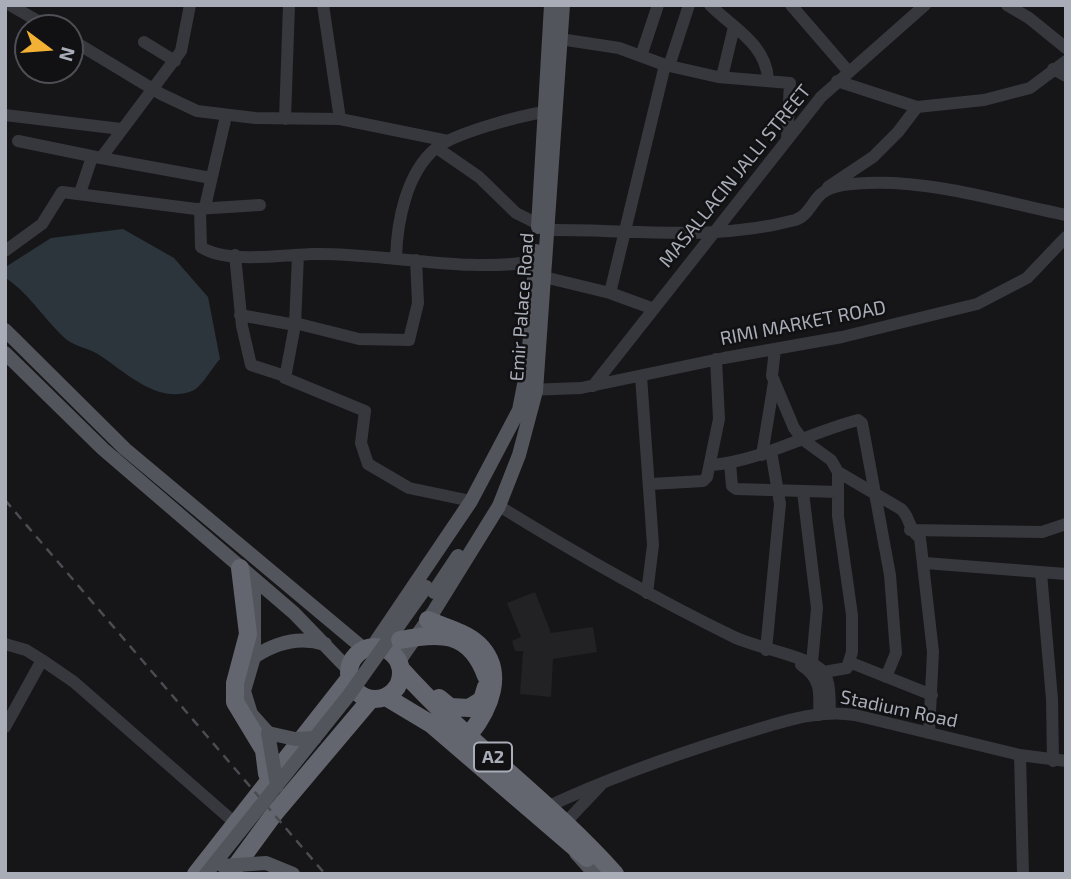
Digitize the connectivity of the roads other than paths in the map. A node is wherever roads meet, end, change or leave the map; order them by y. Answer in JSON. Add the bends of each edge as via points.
{"nodes":[{"id":1,"x":10,"y":5,"type":"edge"},
{"id":2,"x":190,"y":5,"type":"edge"},
{"id":3,"x":289,"y":5,"type":"edge"},
{"id":4,"x":323,"y":5,"type":"edge"},
{"id":5,"x":551,"y":5,"type":"edge"},
{"id":6,"x":563,"y":5,"type":"edge"},
{"id":7,"x":658,"y":5,"type":"edge"},
{"id":8,"x":689,"y":5,"type":"edge"},
{"id":9,"x":710,"y":5,"type":"edge"},
{"id":10,"x":791,"y":5,"type":"edge"},
{"id":11,"x":925,"y":5,"type":"edge"},
{"id":12,"x":1007,"y":5,"type":"edge"},
{"id":13,"x":26,"y":14,"type":"edge"},
{"id":14,"x":734,"y":27,"type":"junction"},
{"id":15,"x":561,"y":39,"type":"junction"},
{"id":16,"x":144,"y":42,"type":"dead end"},
{"id":17,"x":84,"y":47,"type":"edge"},
{"id":18,"x":1066,"y":48,"type":"edge"},
{"id":19,"x":641,"y":56,"type":"junction"},
{"id":20,"x":175,"y":61,"type":"junction"},
{"id":21,"x":1066,"y":61,"type":"edge"},
{"id":22,"x":667,"y":65,"type":"junction"},
{"id":23,"x":1053,"y":69,"type":"junction"},
{"id":24,"x":848,"y":71,"type":"junction"},
{"id":25,"x":1066,"y":76,"type":"edge"},
{"id":26,"x":722,"y":77,"type":"junction"},
{"id":27,"x":768,"y":79,"type":"junction"},
{"id":28,"x":838,"y":81,"type":"junction"},
{"id":29,"x":154,"y":89,"type":"junction"},
{"id":30,"x":917,"y":107,"type":"junction"},
{"id":31,"x":544,"y":112,"type":"junction"},
{"id":32,"x":5,"y":115,"type":"edge"},
{"id":33,"x":226,"y":116,"type":"junction"},
{"id":34,"x":285,"y":119,"type":"junction"},
{"id":35,"x":340,"y":119,"type":"junction"},
{"id":36,"x":121,"y":129,"type":"junction"},
{"id":37,"x":18,"y":141,"type":"dead end"},
{"id":38,"x":787,"y":141,"type":"junction"},
{"id":39,"x":442,"y":145,"type":"junction"},
{"id":40,"x":96,"y":158,"type":"junction"},
{"id":41,"x":211,"y":178,"type":"junction"},
{"id":42,"x":80,"y":193,"type":"junction"},
{"id":43,"x":820,"y":195,"type":"junction"},
{"id":44,"x":260,"y":205,"type":"dead end"},
{"id":45,"x":203,"y":208,"type":"junction"},
{"id":46,"x":1066,"y":215,"type":"edge"},
{"id":47,"x":542,"y":227,"type":"junction"},
{"id":48,"x":626,"y":230,"type":"junction"},
{"id":49,"x":715,"y":234,"type":"junction"},
{"id":50,"x":1066,"y":237,"type":"edge"},
{"id":51,"x":5,"y":251,"type":"edge"},
{"id":52,"x":235,"y":255,"type":"junction"},
{"id":53,"x":298,"y":255,"type":"junction"},
{"id":54,"x":396,"y":258,"type":"junction"},
{"id":55,"x":416,"y":260,"type":"junction"},
{"id":56,"x":535,"y":261,"type":"junction"},
{"id":57,"x":544,"y":277,"type":"junction"},
{"id":58,"x":610,"y":293,"type":"junction"},
{"id":59,"x":654,"y":309,"type":"junction"},
{"id":60,"x":240,"y":315,"type":"junction"},
{"id":61,"x":295,"y":324,"type":"junction"},
{"id":62,"x":5,"y":330,"type":"edge"},
{"id":63,"x":775,"y":349,"type":"junction"},
{"id":64,"x":5,"y":354,"type":"edge"},
{"id":65,"x":716,"y":359,"type":"junction"},
{"id":66,"x":285,"y":376,"type":"junction"},
{"id":67,"x":641,"y":376,"type":"junction"},
{"id":68,"x":774,"y":381,"type":"junction"},
{"id":69,"x":593,"y":386,"type":"junction"},
{"id":70,"x":530,"y":391,"type":"junction"},
{"id":71,"x":517,"y":431,"type":"junction"},
{"id":72,"x":802,"y":439,"type":"junction"},
{"id":73,"x":767,"y":453,"type":"junction"},
{"id":74,"x":730,"y":463,"type":"junction"},
{"id":75,"x":712,"y":465,"type":"junction"},
{"id":76,"x":838,"y":472,"type":"junction"},
{"id":77,"x":651,"y":484,"type":"junction"},
{"id":78,"x":778,"y":492,"type":"junction"},
{"id":79,"x":803,"y":492,"type":"junction"},
{"id":80,"x":838,"y":492,"type":"junction"},
{"id":81,"x":877,"y":498,"type":"junction"},
{"id":82,"x":471,"y":501,"type":"junction"},
{"id":83,"x":499,"y":506,"type":"junction"},
{"id":84,"x":1066,"y":524,"type":"edge"},
{"id":85,"x":910,"y":530,"type":"junction"},
{"id":86,"x":925,"y":563,"type":"junction"},
{"id":87,"x":1041,"y":573,"type":"junction"},
{"id":88,"x":247,"y":574,"type":"junction"},
{"id":89,"x":1066,"y":574,"type":"edge"},
{"id":90,"x":430,"y":590,"type":"junction"},
{"id":91,"x":647,"y":593,"type":"junction"},
{"id":92,"x":428,"y":620,"type":"junction"},
{"id":93,"x":400,"y":640,"type":"junction"},
{"id":94,"x":5,"y":644,"type":"edge"},
{"id":95,"x":325,"y":644,"type":"junction"},
{"id":96,"x":369,"y":648,"type":"junction"},
{"id":97,"x":766,"y":650,"type":"junction"},
{"id":98,"x":254,"y":657,"type":"junction"},
{"id":99,"x":792,"y":658,"type":"junction"},
{"id":100,"x":42,"y":660,"type":"junction"},
{"id":101,"x":849,"y":662,"type":"junction"},
{"id":102,"x":812,"y":663,"type":"junction"},
{"id":103,"x":404,"y":670,"type":"junction"},
{"id":104,"x":824,"y":672,"type":"junction"},
{"id":105,"x":349,"y":675,"type":"junction"},
{"id":106,"x":886,"y":677,"type":"junction"},
{"id":107,"x":932,"y":695,"type":"junction"},
{"id":108,"x":378,"y":698,"type":"junction"},
{"id":109,"x":825,"y":714,"type":"junction"},
{"id":110,"x":5,"y":727,"type":"edge"},
{"id":111,"x":268,"y":733,"type":"junction"},
{"id":112,"x":929,"y":733,"type":"junction"},
{"id":113,"x":469,"y":735,"type":"junction"},
{"id":114,"x":315,"y":738,"type":"junction"},
{"id":115,"x":1020,"y":755,"type":"junction"},
{"id":116,"x":1059,"y":761,"type":"edge"},
{"id":117,"x":606,"y":779,"type":"junction"},
{"id":118,"x":272,"y":785,"type":"junction"},
{"id":119,"x":549,"y":806,"type":"junction"},
{"id":120,"x":566,"y":822,"type":"junction"},
{"id":121,"x":235,"y":823,"type":"junction"},
{"id":122,"x":578,"y":842,"type":"junction"},
{"id":123,"x":229,"y":869,"type":"edge"},
{"id":124,"x":196,"y":874,"type":"edge"},
{"id":125,"x":206,"y":874,"type":"edge"},
{"id":126,"x":293,"y":874,"type":"edge"},
{"id":127,"x":595,"y":874,"type":"edge"},
{"id":128,"x":602,"y":874,"type":"edge"},
{"id":129,"x":615,"y":874,"type":"edge"},
{"id":130,"x":626,"y":874,"type":"edge"},
{"id":131,"x":1023,"y":874,"type":"edge"}],
"edges":[{"from":1,"to":13,"type":"street"},
{"from":2,"to":20,"type":"street","via":[[184,43]]},
{"from":3,"to":34,"type":"street"},
{"from":4,"to":35,"type":"street"},
{"from":5,"to":31,"type":"main road","name":"Emir Palace Road"},
{"from":6,"to":15,"type":"main road","name":"Emir Palace Road"},
{"from":7,"to":19,"type":"street"},
{"from":8,"to":22,"type":"street"},
{"from":9,"to":14,"type":"street"},
{"from":10,"to":24,"type":"street"},
{"from":11,"to":24,"type":"street","name":"MASALLACIN JALLI STREET"},
{"from":12,"to":18,"type":"street"},
{"from":14,"to":26,"type":"street"},
{"from":14,"to":27,"type":"street","via":[[764,57]]},
{"from":15,"to":19,"type":"street","via":[[608,45]]},
{"from":15,"to":47,"type":"main road","name":"Emir Palace Road"},
{"from":16,"to":20,"type":"street"},
{"from":17,"to":29,"type":"street"},
{"from":19,"to":22,"type":"street"},
{"from":20,"to":29,"type":"street"},
{"from":21,"to":23,"type":"street"},
{"from":22,"to":26,"type":"street"},
{"from":22,"to":48,"type":"street"},
{"from":23,"to":25,"type":"street"},
{"from":23,"to":30,"type":"street","via":[[1030,88],[984,100]]},
{"from":24,"to":28,"type":"street","name":"MASALLACIN JALLI STREET"},
{"from":26,"to":27,"type":"street"},
{"from":27,"to":38,"type":"street","via":[[792,85]]},
{"from":28,"to":30,"type":"street"},
{"from":28,"to":38,"type":"street","name":"MASALLACIN JALLI STREET"},
{"from":29,"to":33,"type":"street","via":[[187,107]]},
{"from":29,"to":36,"type":"street"},
{"from":30,"to":43,"type":"street","via":[[880,150]]},
{"from":31,"to":39,"type":"street"},
{"from":31,"to":47,"type":"main road","name":"Emir Palace Road"},
{"from":32,"to":36,"type":"street"},
{"from":33,"to":34,"type":"street"},
{"from":33,"to":41,"type":"street"},
{"from":34,"to":35,"type":"street"},
{"from":35,"to":39,"type":"street"},
{"from":36,"to":40,"type":"street"},
{"from":37,"to":40,"type":"street"},
{"from":38,"to":49,"type":"street","name":"MASALLACIN JALLI STREET"},
{"from":39,"to":47,"type":"street","via":[[516,214]]},
{"from":39,"to":54,"type":"street","via":[[426,159],[401,207]]},
{"from":40,"to":41,"type":"street"},
{"from":40,"to":42,"type":"street"},
{"from":41,"to":45,"type":"street"},
{"from":42,"to":45,"type":"street"},
{"from":42,"to":51,"type":"street","via":[[62,192],[42,224]]},
{"from":43,"to":46,"type":"street","via":[[839,186],[901,184]]},
{"from":43,"to":49,"type":"street","via":[[795,219]]},
{"from":44,"to":45,"type":"street"},
{"from":45,"to":52,"type":"street","via":[[201,247]]},
{"from":47,"to":48,"type":"street"},
{"from":47,"to":56,"type":"main road","name":"Emir Palace Road"},
{"from":47,"to":57,"type":"main road","name":"Emir Palace Road"},
{"from":48,"to":49,"type":"street"},
{"from":48,"to":58,"type":"street"},
{"from":49,"to":59,"type":"street","name":"MASALLACIN JALLI STREET"},
{"from":50,"to":63,"type":"street","name":"RIMI MARKET ROAD","via":[[1027,278],[977,304]]},
{"from":52,"to":53,"type":"street"},
{"from":52,"to":60,"type":"street"},
{"from":53,"to":54,"type":"street"},
{"from":53,"to":61,"type":"street"},
{"from":54,"to":55,"type":"street"},
{"from":55,"to":56,"type":"street","via":[[503,265]]},
{"from":55,"to":61,"type":"street","via":[[418,303],[409,340],[359,339]]},
{"from":56,"to":70,"type":"main road","name":"Emir Palace Road"},
{"from":57,"to":58,"type":"street"},
{"from":57,"to":70,"type":"main road","name":"Emir Palace Road"},
{"from":58,"to":59,"type":"street"},
{"from":59,"to":69,"type":"street","name":"MASALLACIN JALLI STREET"},
{"from":60,"to":61,"type":"street"},
{"from":60,"to":66,"type":"street","via":[[251,365]]},
{"from":61,"to":66,"type":"street"},
{"from":62,"to":96,"type":"main road","via":[[125,449]]},
{"from":63,"to":65,"type":"street","name":"RIMI MARKET ROAD"},
{"from":63,"to":68,"type":"street"},
{"from":64,"to":88,"type":"main road","via":[[103,449]]},
{"from":65,"to":67,"type":"street","name":"RIMI MARKET ROAD"},
{"from":65,"to":75,"type":"street","via":[[719,419]]},
{"from":66,"to":82,"type":"street","via":[[365,411],[362,443],[368,464],[410,488]]},
{"from":67,"to":69,"type":"street","name":"RIMI MARKET ROAD"},
{"from":67,"to":77,"type":"street"},
{"from":68,"to":72,"type":"street"},
{"from":68,"to":73,"type":"street"},
{"from":69,"to":70,"type":"street","name":"RIMI MARKET ROAD"},
{"from":70,"to":71,"type":"main road","name":"Emir Palace Road"},
{"from":71,"to":82,"type":"main road","name":"Emir Palace Road"},
{"from":71,"to":83,"type":"main road","name":"Emir Palace Road","via":[[519,455]]},
{"from":71,"to":90,"type":"main road"},
{"from":72,"to":73,"type":"street"},
{"from":72,"to":76,"type":"street","via":[[831,460]]},
{"from":72,"to":81,"type":"street","via":[[862,422]]},
{"from":73,"to":74,"type":"street"},
{"from":73,"to":78,"type":"street"},
{"from":74,"to":75,"type":"street"},
{"from":74,"to":78,"type":"street","via":[[733,488]]},
{"from":75,"to":77,"type":"street","via":[[703,481]]},
{"from":76,"to":80,"type":"street"},
{"from":76,"to":81,"type":"street"},
{"from":77,"to":91,"type":"street","via":[[653,545]]},
{"from":78,"to":79,"type":"street"},
{"from":78,"to":97,"type":"street","via":[[779,528]]},
{"from":79,"to":80,"type":"street"},
{"from":79,"to":102,"type":"street","via":[[817,608]]},
{"from":80,"to":101,"type":"street","via":[[852,615]]},
{"from":81,"to":85,"type":"street","via":[[905,513]]},
{"from":81,"to":106,"type":"street","via":[[896,640],[894,662]]},
{"from":82,"to":96,"type":"main road","name":"Emir Palace Road"},
{"from":83,"to":91,"type":"street"},
{"from":83,"to":92,"type":"main road","name":"Emir Palace Road"},
{"from":84,"to":85,"type":"street","via":[[1042,532]]},
{"from":85,"to":86,"type":"street","via":[[920,538]]},
{"from":86,"to":87,"type":"street"},
{"from":86,"to":107,"type":"street"},
{"from":87,"to":89,"type":"street"},
{"from":87,"to":116,"type":"street"},
{"from":88,"to":95,"type":"main road"},
{"from":88,"to":98,"type":"main road"},
{"from":88,"to":118,"type":"highway","via":[[248,634],[235,683],[235,702],[264,750]]},
{"from":90,"to":93,"type":"main road"},
{"from":90,"to":114,"type":"main road","bridge":true},
{"from":91,"to":97,"type":"street"},
{"from":92,"to":103,"type":"main road","name":"Emir Palace Road"},
{"from":92,"to":113,"type":"highway","via":[[479,645],[490,666],[491,701]]},
{"from":93,"to":103,"type":"highway","bridge":true,"via":[[436,635],[454,639],[476,654],[486,676],[482,699],[476,706],[450,707]]},
{"from":93,"to":123,"type":"main road"},
{"from":94,"to":100,"type":"street"},
{"from":95,"to":98,"type":"main road","via":[[280,643]]},
{"from":95,"to":105,"type":"main road"},
{"from":96,"to":103,"type":"highway","number":"A2","via":[[393,653]]},
{"from":96,"to":105,"type":"highway","via":[[354,658]]},
{"from":97,"to":99,"type":"street"},
{"from":98,"to":111,"type":"main road","via":[[245,680],[245,702]]},
{"from":99,"to":102,"type":"street"},
{"from":99,"to":109,"type":"street","via":[[819,684]]},
{"from":100,"to":110,"type":"street"},
{"from":100,"to":121,"type":"street","via":[[74,682]]},
{"from":101,"to":104,"type":"street","via":[[844,669]]},
{"from":101,"to":106,"type":"street"},
{"from":102,"to":104,"type":"street"},
{"from":103,"to":108,"type":"highway","via":[[398,686]]},
{"from":103,"to":113,"type":"highway","number":"A2"},
{"from":104,"to":109,"type":"street","via":[[828,686]]},
{"from":105,"to":108,"type":"highway","number":"A2","via":[[354,688]]},
{"from":105,"to":118,"type":"highway"},
{"from":106,"to":107,"type":"street"},
{"from":107,"to":112,"type":"street"},
{"from":108,"to":122,"type":"highway","number":"A2","via":[[431,724]]},
{"from":108,"to":123,"type":"highway"},
{"from":109,"to":112,"type":"street","name":"Stadium Road","via":[[855,715]]},
{"from":109,"to":117,"type":"street","name":"Stadium Road","via":[[798,717]]},
{"from":111,"to":114,"type":"main road","bridge":true},
{"from":111,"to":118,"type":"main road","bridge":true},
{"from":112,"to":115,"type":"street","name":"Stadium Road"},
{"from":113,"to":119,"type":"highway","number":"A2"},
{"from":114,"to":118,"type":"main road","bridge":true},
{"from":115,"to":116,"type":"street","name":"Stadium Road"},
{"from":115,"to":131,"type":"street"},
{"from":117,"to":119,"type":"street","name":"Stadium Road"},
{"from":117,"to":120,"type":"street","name":"Stadium Road"},
{"from":118,"to":121,"type":"highway"},
{"from":118,"to":125,"type":"main road","bridge":true},
{"from":119,"to":120,"type":"highway","number":"A2"},
{"from":120,"to":122,"type":"highway","number":"A2"},
{"from":121,"to":124,"type":"highway"},
{"from":122,"to":127,"type":"main road","number":"A2"},
{"from":122,"to":128,"type":"highway","number":"A2"},
{"from":122,"to":129,"type":"highway","number":"A2"},
{"from":122,"to":130,"type":"main road","number":"A2","via":[[592,839]]},
{"from":123,"to":126,"type":"main road","bridge":true,"via":[[266,863]]}]}
